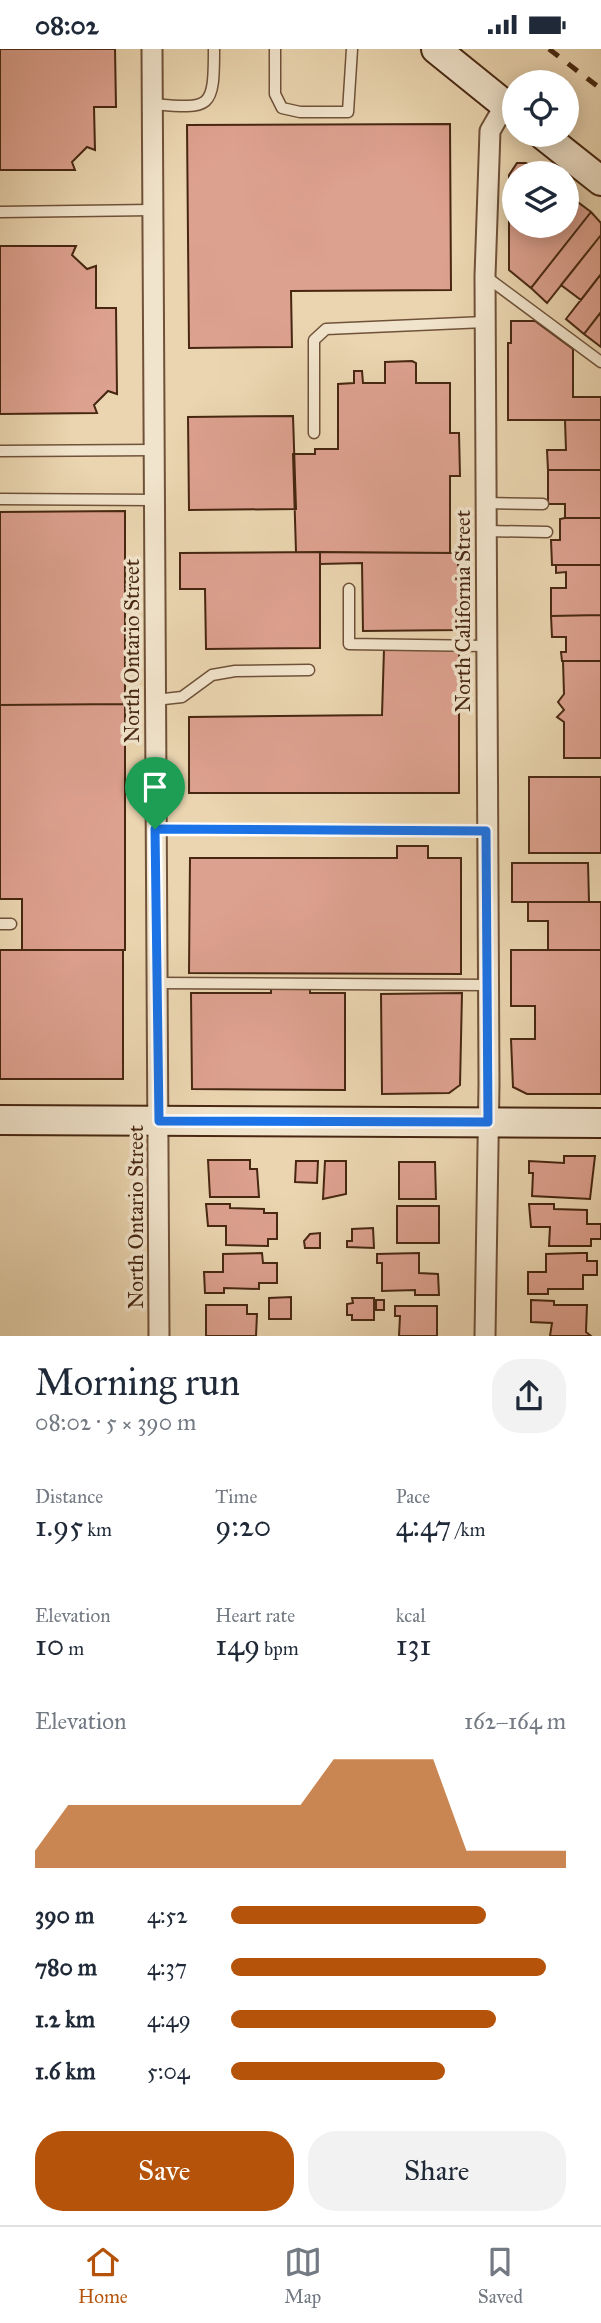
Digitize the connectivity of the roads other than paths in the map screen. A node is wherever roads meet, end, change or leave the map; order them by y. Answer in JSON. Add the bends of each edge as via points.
{"nodes":[{"id":1,"x":152,"y":49,"type":"edge"},
{"id":2,"x":214,"y":49,"type":"edge"},
{"id":3,"x":275,"y":49,"type":"edge"},
{"id":4,"x":352,"y":49,"type":"edge"},
{"id":5,"x":436,"y":49,"type":"edge"},
{"id":6,"x":502,"y":103,"type":"edge"},
{"id":7,"x":152,"y":104,"type":"junction"},
{"id":8,"x":502,"y":118,"type":"edge"},
{"id":9,"x":558,"y":147,"type":"edge"},
{"id":10,"x":601,"y":181,"type":"edge"},
{"id":11,"x":152,"y":210,"type":"junction"},
{"id":12,"x":0,"y":212,"type":"edge"},
{"id":13,"x":485,"y":276,"type":"junction"},
{"id":14,"x":485,"y":322,"type":"junction"},
{"id":15,"x":601,"y":362,"type":"edge"},
{"id":16,"x":314,"y":433,"type":"dead end"},
{"id":17,"x":153,"y":450,"type":"junction"},
{"id":18,"x":0,"y":451,"type":"edge"},
{"id":19,"x":0,"y":499,"type":"edge"},
{"id":20,"x":154,"y":500,"type":"junction"},
{"id":21,"x":485,"y":503,"type":"junction"},
{"id":22,"x":543,"y":505,"type":"dead end"},
{"id":23,"x":486,"y":531,"type":"junction"},
{"id":24,"x":547,"y":533,"type":"dead end"},
{"id":25,"x":348,"y":589,"type":"dead end"},
{"id":26,"x":486,"y":646,"type":"junction"},
{"id":27,"x":309,"y":670,"type":"dead end"},
{"id":28,"x":155,"y":700,"type":"junction"},
{"id":29,"x":155,"y":829,"type":"junction"},
{"id":30,"x":486,"y":831,"type":"junction"},
{"id":31,"x":156,"y":983,"type":"junction"},
{"id":32,"x":486,"y":985,"type":"junction"},
{"id":33,"x":0,"y":1120,"type":"edge"},
{"id":34,"x":159,"y":1121,"type":"junction"},
{"id":35,"x":488,"y":1122,"type":"junction"},
{"id":36,"x":601,"y":1122,"type":"edge"},
{"id":37,"x":159,"y":1336,"type":"edge"},
{"id":38,"x":485,"y":1336,"type":"edge"}],
"edges":[{"from":1,"to":7,"type":"street","name":"North Ontario Street"},
{"from":2,"to":7,"type":"lane","via":[[211,97],[194,107]]},
{"from":3,"to":4,"type":"lane","via":[[275,95],[282,108],[336,113],[348,113]]},
{"from":5,"to":6,"type":"street"},
{"from":7,"to":11,"type":"street","name":"North Ontario Street"},
{"from":8,"to":13,"type":"street","name":"North California Street","via":[[490,131]]},
{"from":9,"to":10,"type":"street"},
{"from":11,"to":12,"type":"lane"},
{"from":11,"to":17,"type":"street","name":"North Ontario Street"},
{"from":13,"to":14,"type":"street","name":"North California Street"},
{"from":13,"to":15,"type":"lane"},
{"from":14,"to":16,"type":"lane","via":[[326,329],[314,340]]},
{"from":14,"to":21,"type":"street","name":"North California Street"},
{"from":17,"to":18,"type":"lane"},
{"from":17,"to":20,"type":"street","name":"North Ontario Street"},
{"from":19,"to":20,"type":"lane"},
{"from":20,"to":28,"type":"street","name":"North Ontario Street"},
{"from":21,"to":22,"type":"lane"},
{"from":21,"to":23,"type":"street","name":"North California Street"},
{"from":23,"to":24,"type":"lane"},
{"from":23,"to":26,"type":"street","name":"North California Street"},
{"from":25,"to":26,"type":"lane","via":[[349,644]]},
{"from":26,"to":30,"type":"street","name":"North California Street"},
{"from":27,"to":28,"type":"lane","via":[[212,675],[183,697]]},
{"from":28,"to":29,"type":"street","name":"North Ontario Street"},
{"from":29,"to":30,"type":"lane"},
{"from":29,"to":31,"type":"street","name":"North Ontario Street"},
{"from":30,"to":32,"type":"street","name":"North California Street"},
{"from":31,"to":32,"type":"lane"},
{"from":31,"to":34,"type":"street","name":"North Ontario Street"},
{"from":32,"to":35,"type":"street","name":"North California Street"},
{"from":33,"to":34,"type":"street"},
{"from":34,"to":35,"type":"street"},
{"from":34,"to":37,"type":"street","name":"North Ontario Street"},
{"from":35,"to":36,"type":"street"},
{"from":35,"to":38,"type":"street","name":"North California Street"}]}
